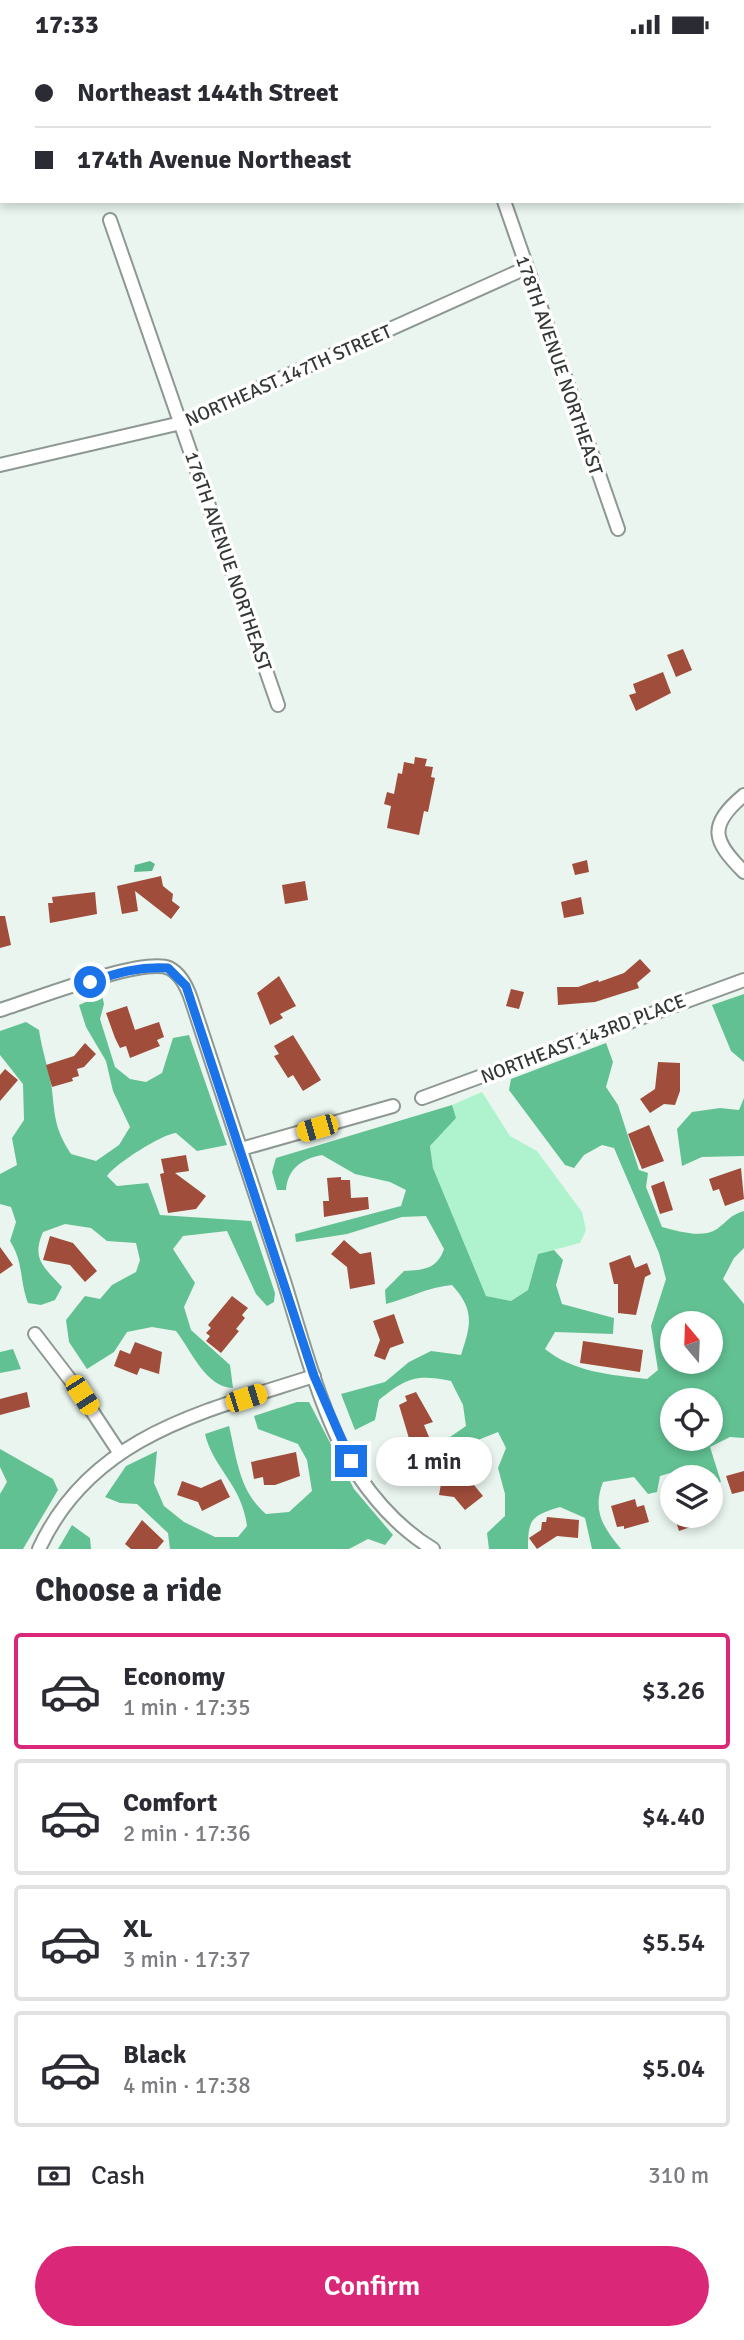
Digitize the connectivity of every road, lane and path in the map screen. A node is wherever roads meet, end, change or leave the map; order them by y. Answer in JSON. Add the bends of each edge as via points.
{"nodes":[{"id":1,"x":505,"y":203,"type":"edge"},
{"id":2,"x":110,"y":219,"type":"dead end"},
{"id":3,"x":526,"y":268,"type":"junction"},
{"id":4,"x":181,"y":423,"type":"junction"},
{"id":5,"x":0,"y":465,"type":"edge"},
{"id":6,"x":618,"y":529,"type":"dead end"},
{"id":7,"x":278,"y":705,"type":"dead end"},
{"id":8,"x":744,"y":795,"type":"edge"},
{"id":9,"x":744,"y":872,"type":"edge"},
{"id":10,"x":744,"y":980,"type":"edge"},
{"id":11,"x":0,"y":1010,"type":"edge"},
{"id":12,"x":422,"y":1098,"type":"dead end"},
{"id":13,"x":393,"y":1106,"type":"dead end"},
{"id":14,"x":241,"y":1149,"type":"junction"},
{"id":15,"x":36,"y":1334,"type":"dead end"},
{"id":16,"x":314,"y":1376,"type":"junction"},
{"id":17,"x":119,"y":1452,"type":"junction"},
{"id":18,"x":38,"y":1549,"type":"edge"},
{"id":19,"x":432,"y":1549,"type":"edge"}],
"edges":[{"from":1,"to":3,"type":"street","name":"178TH AVENUE NORTHEAST"},
{"from":2,"to":4,"type":"street","name":"176TH AVENUE NORTHEAST"},
{"from":3,"to":4,"type":"street","name":"NORTHEAST 147TH STREET"},
{"from":3,"to":6,"type":"street","name":"178TH AVENUE NORTHEAST"},
{"from":4,"to":5,"type":"street","name":"NORTHEAST 147TH STREET"},
{"from":4,"to":7,"type":"street","name":"176TH AVENUE NORTHEAST"},
{"from":8,"to":9,"type":"street","via":[[728,809],[718,838],[722,850]]},
{"from":10,"to":12,"type":"street","name":"NORTHEAST 143RD PLACE"},
{"from":11,"to":14,"type":"street","via":[[135,968],[168,968],[186,986]]},
{"from":13,"to":14,"type":"street"},
{"from":14,"to":16,"type":"street"},
{"from":15,"to":17,"type":"street"},
{"from":16,"to":17,"type":"street","via":[[171,1425]]},
{"from":16,"to":19,"type":"street","via":[[357,1474],[398,1523]]},
{"from":17,"to":18,"type":"street","via":[[86,1479]]}]}
